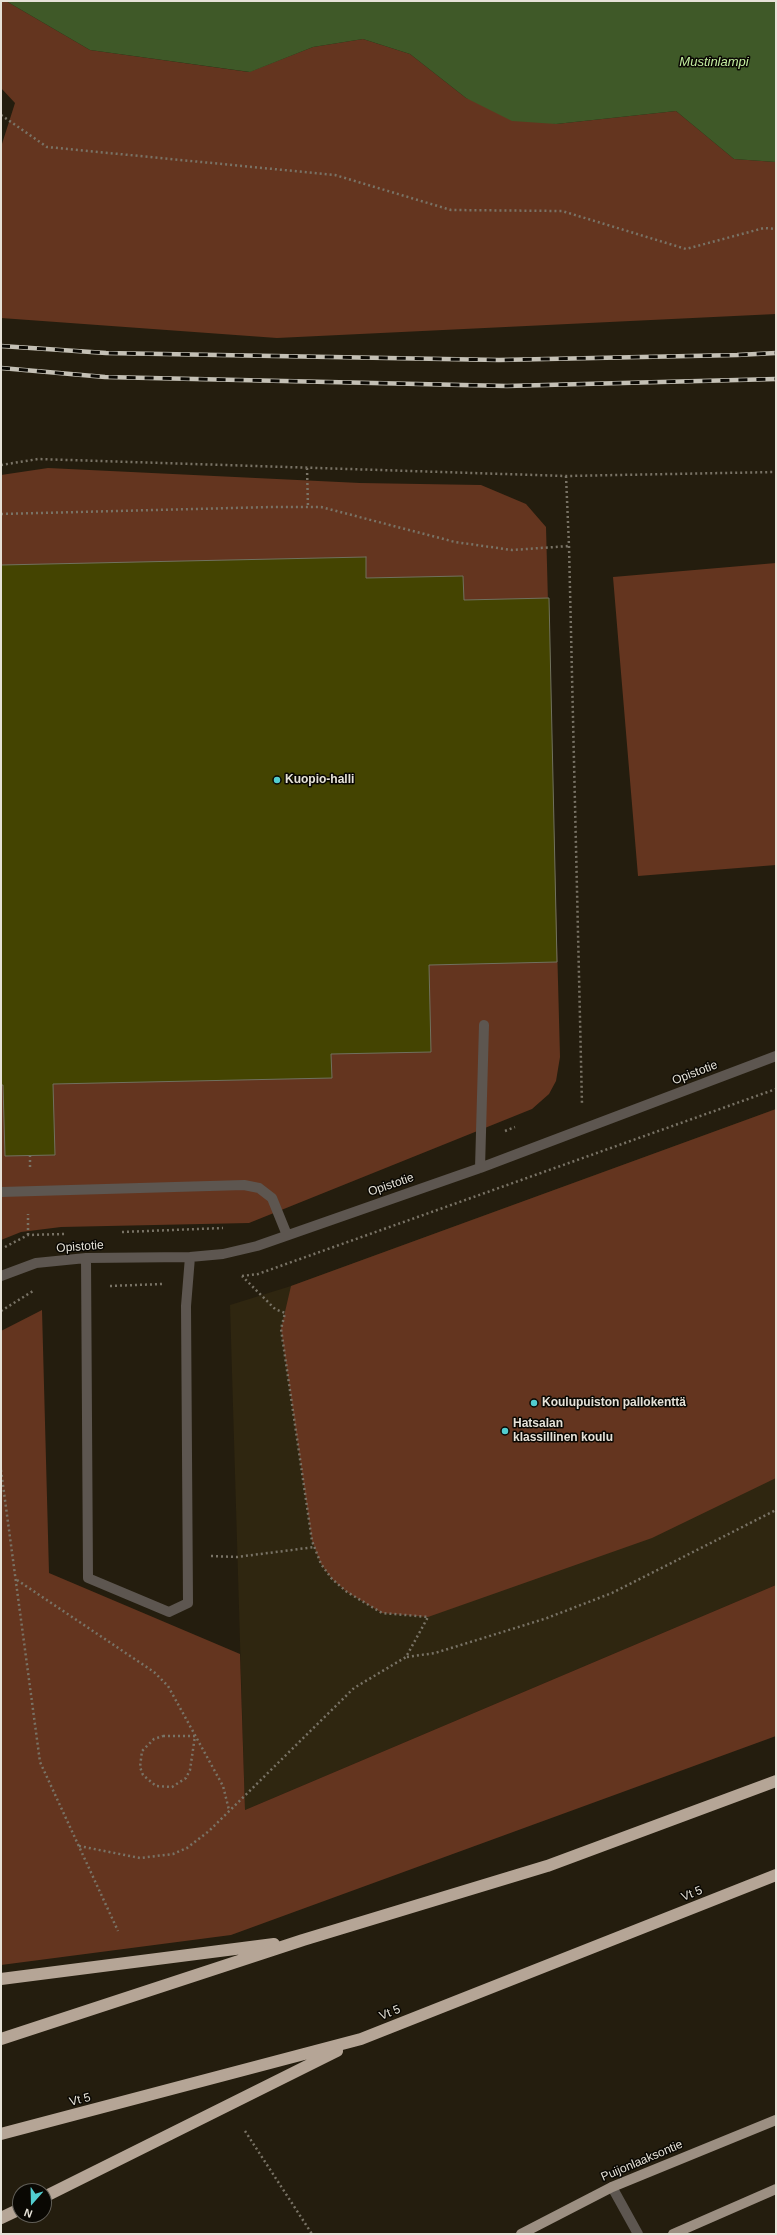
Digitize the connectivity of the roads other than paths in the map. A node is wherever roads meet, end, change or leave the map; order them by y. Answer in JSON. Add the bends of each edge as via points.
{"nodes":[{"id":1,"x":484,"y":1025,"type":"dead end"},
{"id":2,"x":776,"y":1056,"type":"edge"},
{"id":3,"x":480,"y":1168,"type":"junction"},
{"id":4,"x":1,"y":1192,"type":"edge"},
{"id":5,"x":287,"y":1235,"type":"junction"},
{"id":6,"x":190,"y":1257,"type":"junction"},
{"id":7,"x":86,"y":1258,"type":"junction"},
{"id":8,"x":1,"y":1276,"type":"edge"},
{"id":9,"x":776,"y":1781,"type":"edge"},
{"id":10,"x":776,"y":1875,"type":"edge"},
{"id":11,"x":303,"y":1940,"type":"junction"},
{"id":12,"x":1,"y":1979,"type":"edge"},
{"id":13,"x":1,"y":2038,"type":"edge"},
{"id":14,"x":361,"y":2039,"type":"junction"},
{"id":15,"x":776,"y":2120,"type":"edge"},
{"id":16,"x":1,"y":2134,"type":"edge"},
{"id":17,"x":612,"y":2187,"type":"junction"},
{"id":18,"x":776,"y":2189,"type":"edge"},
{"id":19,"x":52,"y":2193,"type":"edge"},
{"id":20,"x":12,"y":2213,"type":"edge"},
{"id":21,"x":1,"y":2218,"type":"edge"},
{"id":22,"x":521,"y":2234,"type":"edge"},
{"id":23,"x":638,"y":2234,"type":"edge"},
{"id":24,"x":673,"y":2234,"type":"edge"}],
"edges":[{"from":1,"to":3,"type":"street"},
{"from":2,"to":3,"type":"street","name":"Opistotie"},
{"from":3,"to":5,"type":"street","name":"Opistotie"},
{"from":4,"to":5,"type":"street","via":[[244,1185],[259,1188],[272,1198]]},
{"from":5,"to":6,"type":"street","name":"Opistotie","via":[[223,1254]]},
{"from":6,"to":7,"type":"street","name":"Opistotie"},
{"from":6,"to":7,"type":"street","via":[[186,1306],[188,1603],[169,1612],[88,1578]]},
{"from":7,"to":8,"type":"street","name":"Opistotie","via":[[36,1263]]},
{"from":9,"to":11,"type":"highway","via":[[547,1866]]},
{"from":10,"to":14,"type":"highway","name":"Vt 5"},
{"from":11,"to":12,"type":"highway"},
{"from":11,"to":13,"type":"highway"},
{"from":14,"to":16,"type":"highway","name":"Vt 5"},
{"from":14,"to":19,"type":"highway"},
{"from":15,"to":17,"type":"main road","name":"Puijonlaaksontie"},
{"from":17,"to":22,"type":"main road","name":"Puijonlaaksontie"},
{"from":17,"to":23,"type":"street"},
{"from":18,"to":24,"type":"main road"},
{"from":20,"to":21,"type":"highway"}]}
